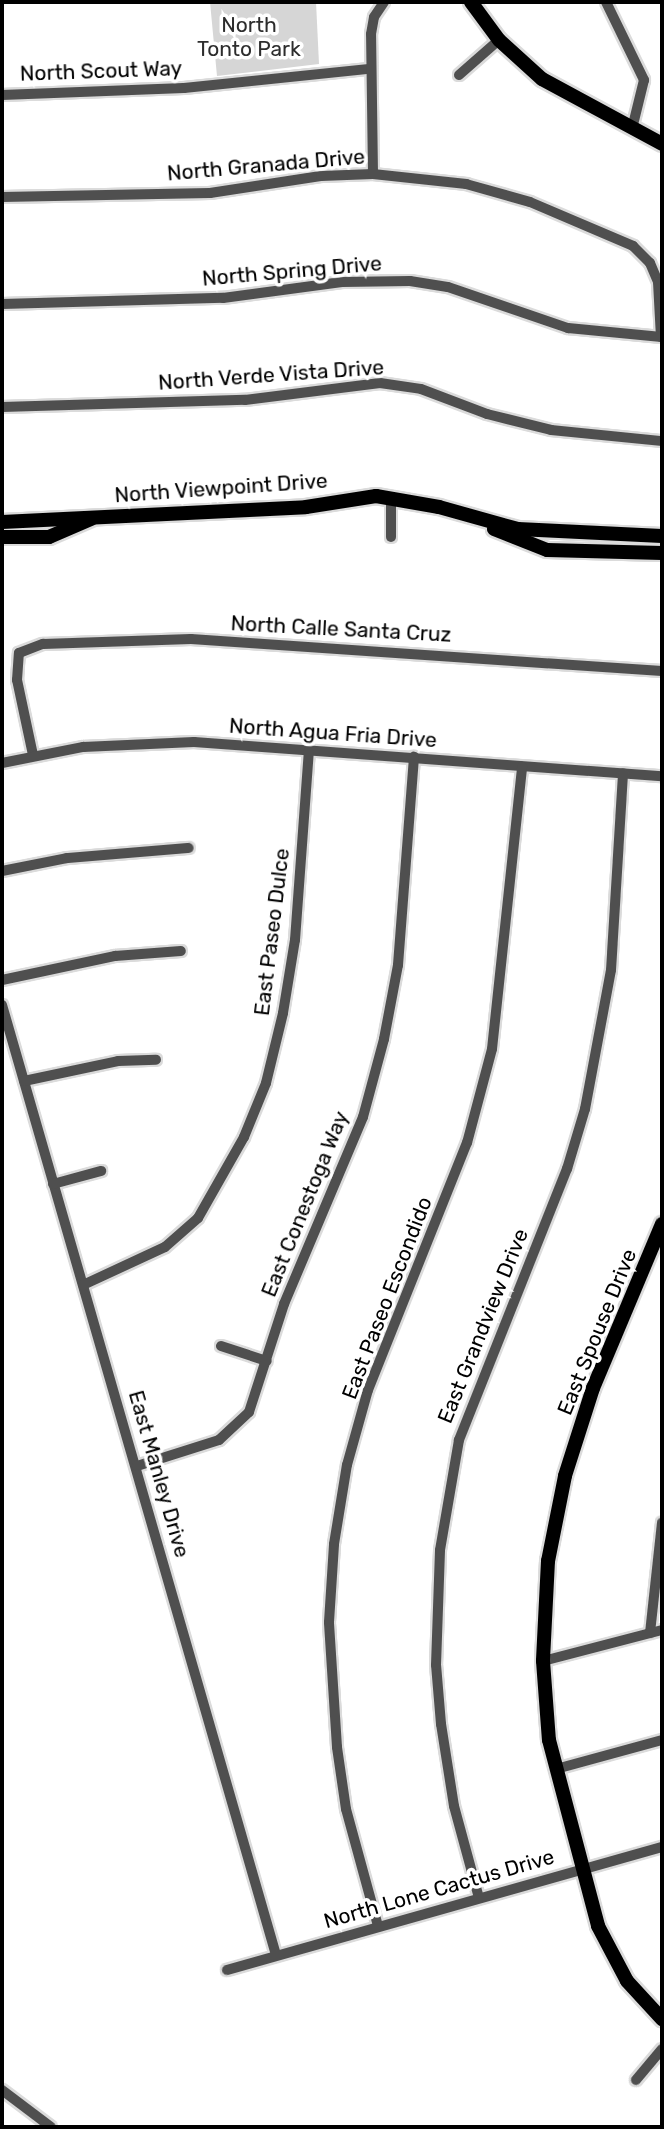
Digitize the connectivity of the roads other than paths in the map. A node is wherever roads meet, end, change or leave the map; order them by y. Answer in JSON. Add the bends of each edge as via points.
{"nodes":[{"id":1,"x":384,"y":2,"type":"edge"},
{"id":2,"x":471,"y":2,"type":"edge"},
{"id":3,"x":606,"y":2,"type":"edge"},
{"id":4,"x":499,"y":40,"type":"junction"},
{"id":5,"x":369,"y":69,"type":"junction"},
{"id":6,"x":459,"y":75,"type":"dead end"},
{"id":7,"x":2,"y":95,"type":"edge"},
{"id":8,"x":632,"y":129,"type":"junction"},
{"id":9,"x":662,"y":144,"type":"edge"},
{"id":10,"x":373,"y":174,"type":"junction"},
{"id":11,"x":2,"y":197,"type":"edge"},
{"id":12,"x":2,"y":304,"type":"edge"},
{"id":13,"x":662,"y":337,"type":"edge"},
{"id":14,"x":2,"y":407,"type":"edge"},
{"id":15,"x":662,"y":441,"type":"edge"},
{"id":16,"x":391,"y":498,"type":"junction"},
{"id":17,"x":91,"y":519,"type":"junction"},
{"id":18,"x":477,"y":519,"type":"junction"},
{"id":19,"x":2,"y":522,"type":"edge"},
{"id":20,"x":662,"y":536,"type":"edge"},
{"id":21,"x":2,"y":537,"type":"edge"},
{"id":22,"x":391,"y":537,"type":"dead end"},
{"id":23,"x":662,"y":553,"type":"edge"},
{"id":24,"x":662,"y":671,"type":"edge"},
{"id":25,"x":309,"y":751,"type":"junction"},
{"id":26,"x":33,"y":755,"type":"junction"},
{"id":27,"x":414,"y":757,"type":"junction"},
{"id":28,"x":2,"y":763,"type":"edge"},
{"id":29,"x":522,"y":767,"type":"junction"},
{"id":30,"x":623,"y":773,"type":"junction"},
{"id":31,"x":662,"y":776,"type":"edge"},
{"id":32,"x":189,"y":848,"type":"dead end"},
{"id":33,"x":2,"y":871,"type":"edge"},
{"id":34,"x":181,"y":951,"type":"dead end"},
{"id":35,"x":2,"y":980,"type":"edge"},
{"id":36,"x":2,"y":1005,"type":"edge"},
{"id":37,"x":156,"y":1060,"type":"dead end"},
{"id":38,"x":24,"y":1081,"type":"junction"},
{"id":39,"x":101,"y":1171,"type":"dead end"},
{"id":40,"x":54,"y":1184,"type":"junction"},
{"id":41,"x":662,"y":1224,"type":"edge"},
{"id":42,"x":83,"y":1285,"type":"junction"},
{"id":43,"x":221,"y":1346,"type":"dead end"},
{"id":44,"x":267,"y":1361,"type":"junction"},
{"id":45,"x":137,"y":1466,"type":"junction"},
{"id":46,"x":662,"y":1522,"type":"edge"},
{"id":47,"x":662,"y":1630,"type":"edge"},
{"id":48,"x":650,"y":1633,"type":"junction"},
{"id":49,"x":543,"y":1661,"type":"junction"},
{"id":50,"x":662,"y":1740,"type":"edge"},
{"id":51,"x":556,"y":1769,"type":"junction"},
{"id":52,"x":662,"y":1847,"type":"edge"},
{"id":53,"x":583,"y":1869,"type":"junction"},
{"id":54,"x":479,"y":1898,"type":"junction"},
{"id":55,"x":378,"y":1926,"type":"junction"},
{"id":56,"x":276,"y":1955,"type":"junction"},
{"id":57,"x":227,"y":1970,"type":"dead end"},
{"id":58,"x":662,"y":2019,"type":"edge"},
{"id":59,"x":662,"y":2049,"type":"edge"},
{"id":60,"x":636,"y":2080,"type":"dead end"},
{"id":61,"x":2,"y":2090,"type":"edge"},
{"id":62,"x":51,"y":2127,"type":"edge"}],
"edges":[{"from":1,"to":5,"type":"street","via":[[374,17]]},
{"from":2,"to":4,"type":"main road"},
{"from":3,"to":8,"type":"street","via":[[644,79]]},
{"from":4,"to":6,"type":"street"},
{"from":4,"to":8,"type":"main road","via":[[542,79]]},
{"from":5,"to":7,"type":"street","name":"North Scout Way","via":[[184,88]]},
{"from":5,"to":10,"type":"street"},
{"from":8,"to":9,"type":"main road"},
{"from":10,"to":11,"type":"street","name":"North Granada Drive","via":[[321,176],[210,193]]},
{"from":10,"to":13,"type":"street","name":"North Granada Drive","via":[[498,192],[633,246],[650,263],[658,282]]},
{"from":12,"to":13,"type":"street","name":"North Spring Drive","via":[[223,298],[342,282],[410,281],[448,287],[568,328]]},
{"from":14,"to":15,"type":"street","name":"North Verde Vista Drive","via":[[245,400],[380,383],[421,389],[487,414],[551,430]]},
{"from":16,"to":17,"type":"main road","name":"North Viewpoint Drive"},
{"from":16,"to":18,"type":"main road","name":"North Viewpoint Drive"},
{"from":16,"to":22,"type":"street"},
{"from":17,"to":19,"type":"main road","name":"North Viewpoint Drive"},
{"from":17,"to":21,"type":"main road","name":"North Viewpoint Drive","via":[[49,537]]},
{"from":18,"to":20,"type":"main road","name":"North Viewpoint Drive","via":[[546,532]]},
{"from":18,"to":23,"type":"main road","name":"North Viewpoint Drive","via":[[517,541],[547,550]]},
{"from":24,"to":26,"type":"street","name":"North Calle Santa Cruz","via":[[191,639],[43,644],[19,653],[17,680]]},
{"from":25,"to":26,"type":"street","name":"North Agua Fria Drive","via":[[181,743],[83,747]]},
{"from":25,"to":27,"type":"street","name":"North Agua Fria Drive"},
{"from":25,"to":42,"type":"street","name":"East Paseo Dulce","via":[[295,940],[283,1013],[266,1083],[244,1137],[198,1219],[164,1247]]},
{"from":26,"to":28,"type":"street","name":"North Agua Fria Drive"},
{"from":27,"to":29,"type":"street","name":"North Agua Fria Drive"},
{"from":27,"to":44,"type":"street","name":"East Conestoga Way","via":[[398,965],[384,1039],[363,1116],[284,1304]]},
{"from":29,"to":30,"type":"street","name":"North Agua Fria Drive"},
{"from":29,"to":55,"type":"street","name":"East Paseo Escondido","via":[[492,1049],[467,1143],[368,1390],[347,1465],[334,1544],[329,1622],[337,1747],[346,1809]]},
{"from":30,"to":31,"type":"street","name":"North Agua Fria Drive"},
{"from":30,"to":54,"type":"street","name":"East Grandview Drive","via":[[611,970],[586,1109],[567,1169],[459,1440],[440,1550],[436,1665],[441,1724],[454,1806]]},
{"from":32,"to":33,"type":"street","via":[[67,858]]},
{"from":34,"to":35,"type":"street","via":[[115,956]]},
{"from":36,"to":38,"type":"street","name":"East Manley Drive"},
{"from":37,"to":38,"type":"street","via":[[118,1061]]},
{"from":38,"to":40,"type":"street","name":"East Manley Drive"},
{"from":39,"to":40,"type":"street"},
{"from":40,"to":42,"type":"street","name":"East Manley Drive"},
{"from":41,"to":49,"type":"main road","name":"East Spouse Drive","via":[[593,1388],[565,1476],[548,1561]]},
{"from":42,"to":45,"type":"street","name":"East Manley Drive"},
{"from":43,"to":44,"type":"street"},
{"from":44,"to":45,"type":"street","name":"East Conestoga Way","via":[[248,1412],[235,1429],[199,1448]]},
{"from":45,"to":56,"type":"street","name":"East Manley Drive"},
{"from":46,"to":48,"type":"street"},
{"from":47,"to":48,"type":"street"},
{"from":48,"to":49,"type":"street"},
{"from":49,"to":51,"type":"main road","name":"East Spouse Drive"},
{"from":50,"to":51,"type":"street"},
{"from":51,"to":53,"type":"main road","name":"East Spouse Drive"},
{"from":52,"to":53,"type":"street","name":"North Lone Cactus Drive"},
{"from":53,"to":54,"type":"street","name":"North Lone Cactus Drive"},
{"from":53,"to":58,"type":"main road","name":"East Spouse Drive","via":[[611,1958]]},
{"from":54,"to":55,"type":"street","name":"North Lone Cactus Drive"},
{"from":55,"to":56,"type":"street","name":"North Lone Cactus Drive"},
{"from":56,"to":57,"type":"street","name":"North Lone Cactus Drive"},
{"from":59,"to":60,"type":"street"},
{"from":61,"to":62,"type":"street"}]}
